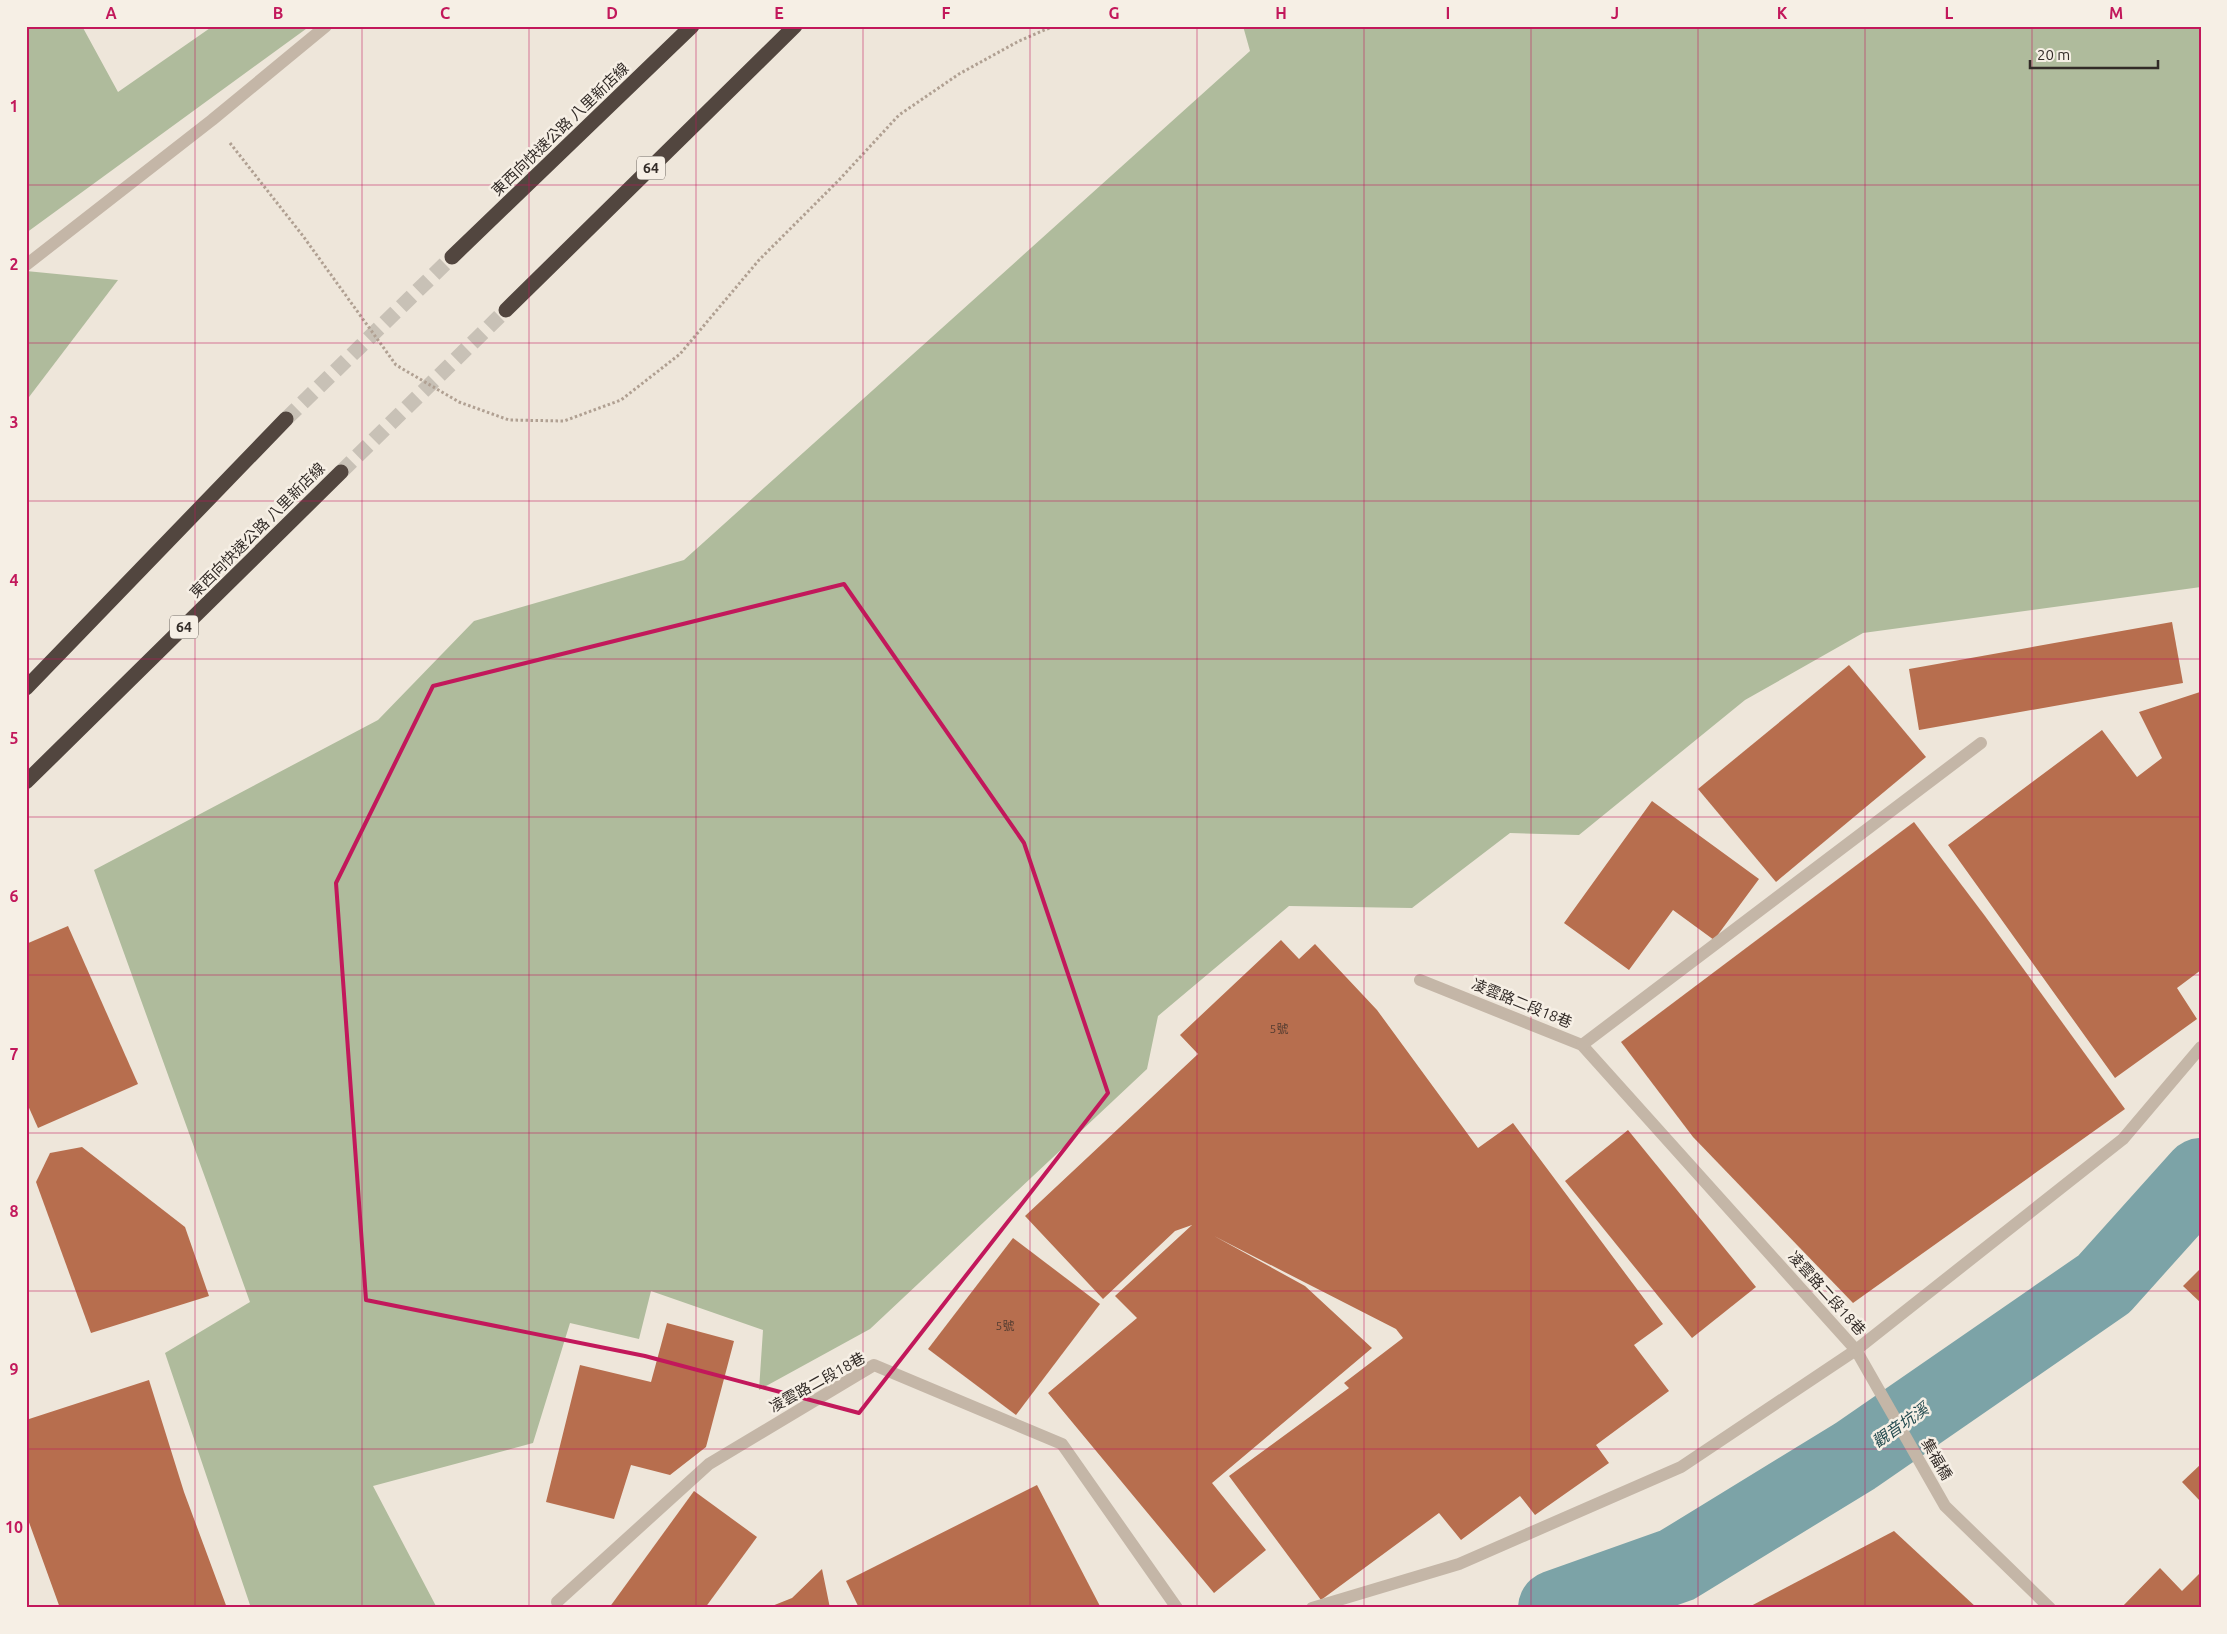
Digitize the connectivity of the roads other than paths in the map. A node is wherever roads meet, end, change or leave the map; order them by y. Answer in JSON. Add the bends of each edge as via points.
{"nodes":[{"id":1,"x":326,"y":26,"type":"edge"},
{"id":2,"x":692,"y":26,"type":"edge"},
{"id":3,"x":795,"y":26,"type":"edge"},
{"id":4,"x":452,"y":257,"type":"tunnel mouth"},
{"id":5,"x":26,"y":265,"type":"edge"},
{"id":6,"x":506,"y":310,"type":"tunnel mouth"},
{"id":7,"x":286,"y":419,"type":"tunnel mouth"},
{"id":8,"x":341,"y":472,"type":"tunnel mouth"},
{"id":9,"x":26,"y":688,"type":"edge"},
{"id":10,"x":1981,"y":743,"type":"dead end"},
{"id":11,"x":26,"y":782,"type":"edge"},
{"id":12,"x":1420,"y":980,"type":"dead end"},
{"id":13,"x":1582,"y":1044,"type":"junction"},
{"id":14,"x":2201,"y":1048,"type":"edge"},
{"id":15,"x":1856,"y":1350,"type":"junction"},
{"id":16,"x":557,"y":1602,"type":"dead end"},
{"id":17,"x":1177,"y":1608,"type":"edge"},
{"id":18,"x":1312,"y":1608,"type":"edge"},
{"id":19,"x":2050,"y":1608,"type":"edge"}],
"edges":[{"from":1,"to":5,"type":"street"},
{"from":2,"to":4,"type":"highway","name":"東西向快速公路 八里新店線"},
{"from":3,"to":6,"type":"highway","number":"64"},
{"from":7,"to":9,"type":"highway"},
{"from":8,"to":11,"type":"highway","name":"東西向快速公路 八里新店線","number":"64"},
{"from":10,"to":13,"type":"street"},
{"from":12,"to":13,"type":"street","name":"凌雲路二段18巷"},
{"from":13,"to":15,"type":"street","name":"凌雲路二段18巷"},
{"from":14,"to":15,"type":"street","name":"凌雲路二段18巷","via":[[2123,1139]]},
{"from":15,"to":18,"type":"street","via":[[1682,1467],[1459,1564]]},
{"from":15,"to":19,"type":"street","name":"集福橋","via":[[1945,1506]]},
{"from":16,"to":17,"type":"street","name":"凌雲路二段18巷","via":[[709,1464],[874,1365],[1062,1444]]}]}
